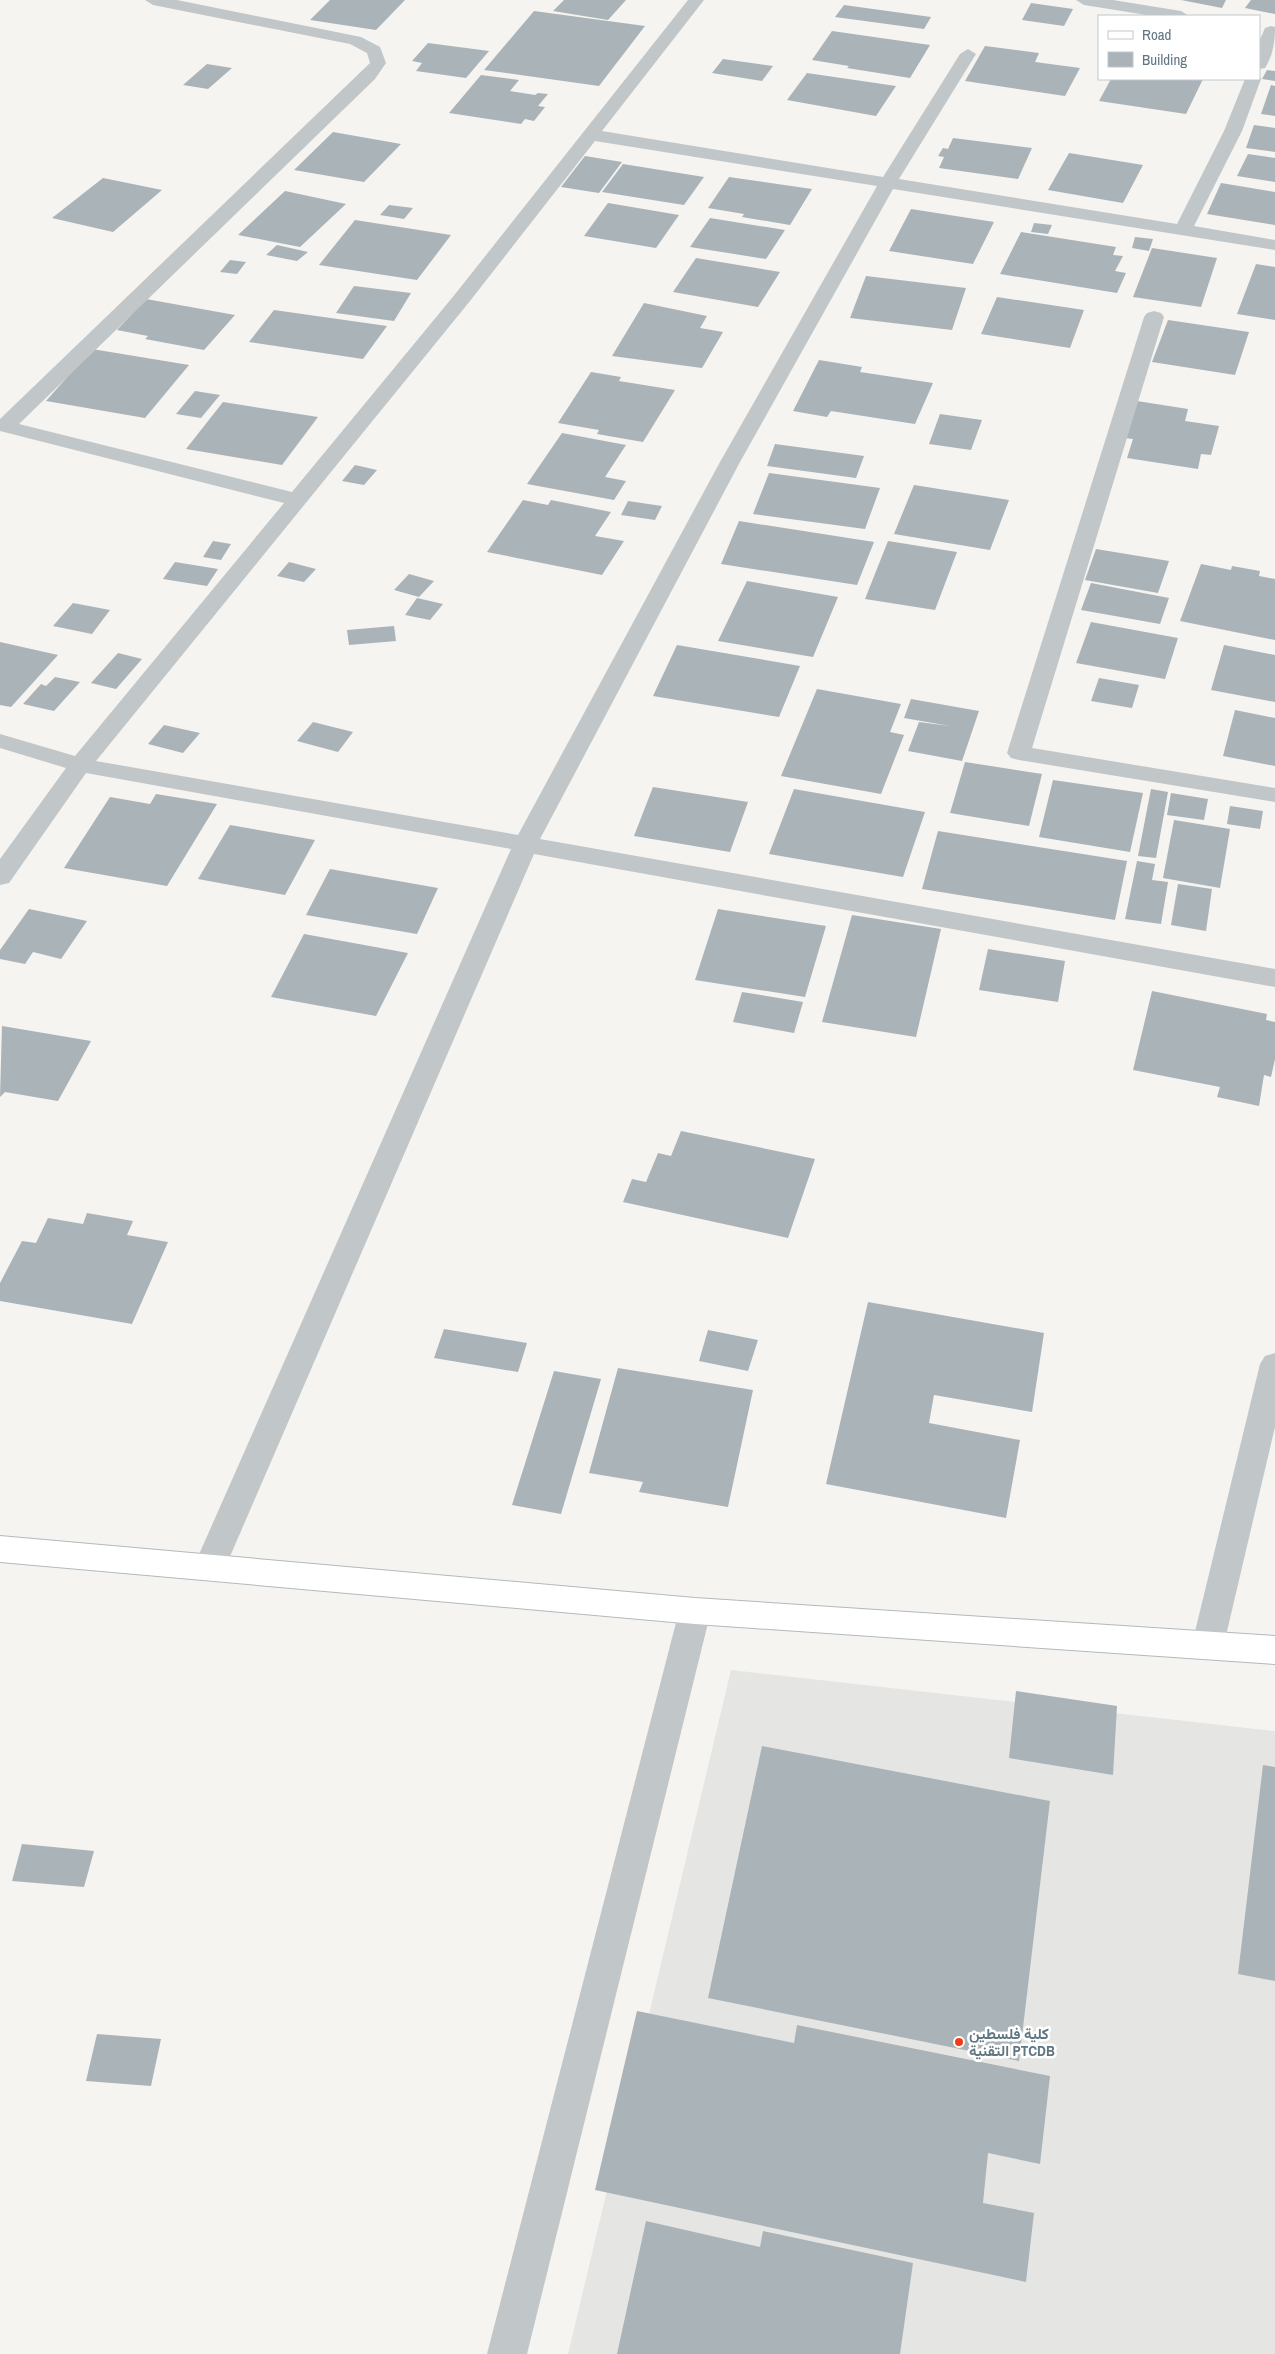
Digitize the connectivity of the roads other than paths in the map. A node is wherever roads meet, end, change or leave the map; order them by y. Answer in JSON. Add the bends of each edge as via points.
{"nodes":[{"id":1,"x":153,"y":0,"type":"edge"},
{"id":2,"x":696,"y":0,"type":"edge"},
{"id":3,"x":1084,"y":0,"type":"edge"},
{"id":4,"x":1175,"y":15,"type":"edge"},
{"id":5,"x":1268,"y":31,"type":"edge"},
{"id":6,"x":968,"y":54,"type":"dead end"},
{"id":7,"x":1260,"y":60,"type":"edge"},
{"id":8,"x":1253,"y":80,"type":"edge"},
{"id":9,"x":592,"y":135,"type":"junction"},
{"id":10,"x":887,"y":184,"type":"junction"},
{"id":11,"x":1183,"y":230,"type":"junction"},
{"id":12,"x":1275,"y":244,"type":"edge"},
{"id":13,"x":1154,"y":317,"type":"dead end"},
{"id":14,"x":3,"y":425,"type":"edge"},
{"id":15,"x":298,"y":500,"type":"junction"},
{"id":16,"x":0,"y":741,"type":"edge"},
{"id":17,"x":80,"y":765,"type":"junction"},
{"id":18,"x":1275,"y":795,"type":"edge"},
{"id":19,"x":526,"y":843,"type":"junction"},
{"id":20,"x":0,"y":877,"type":"edge"},
{"id":21,"x":1275,"y":978,"type":"edge"},
{"id":22,"x":1275,"y":1364,"type":"edge"},
{"id":23,"x":0,"y":1549,"type":"edge"},
{"id":24,"x":210,"y":1568,"type":"junction"},
{"id":25,"x":695,"y":1611,"type":"junction"},
{"id":26,"x":1208,"y":1644,"type":"junction"},
{"id":27,"x":1275,"y":1650,"type":"edge"},
{"id":28,"x":507,"y":2354,"type":"edge"}],
"edges":[{"from":1,"to":14,"type":"street","via":[[355,40],[374,50],[378,63]]},
{"from":2,"to":9,"type":"street"},
{"from":3,"to":4,"type":"street"},
{"from":5,"to":7,"type":"street"},
{"from":6,"to":10,"type":"street"},
{"from":8,"to":11,"type":"street","via":[[1233,131]]},
{"from":9,"to":10,"type":"street"},
{"from":9,"to":15,"type":"street"},
{"from":10,"to":11,"type":"street"},
{"from":10,"to":19,"type":"street","via":[[730,462]]},
{"from":11,"to":12,"type":"street"},
{"from":13,"to":18,"type":"street","via":[[1019,753]]},
{"from":14,"to":15,"type":"street"},
{"from":15,"to":17,"type":"street"},
{"from":16,"to":17,"type":"street"},
{"from":17,"to":19,"type":"street"},
{"from":17,"to":20,"type":"street"},
{"from":19,"to":21,"type":"street"},
{"from":19,"to":24,"type":"street"},
{"from":22,"to":26,"type":"street"},
{"from":23,"to":24,"type":"street"},
{"from":24,"to":25,"type":"street"},
{"from":25,"to":26,"type":"street"},
{"from":25,"to":28,"type":"street"},
{"from":26,"to":27,"type":"street"}]}
